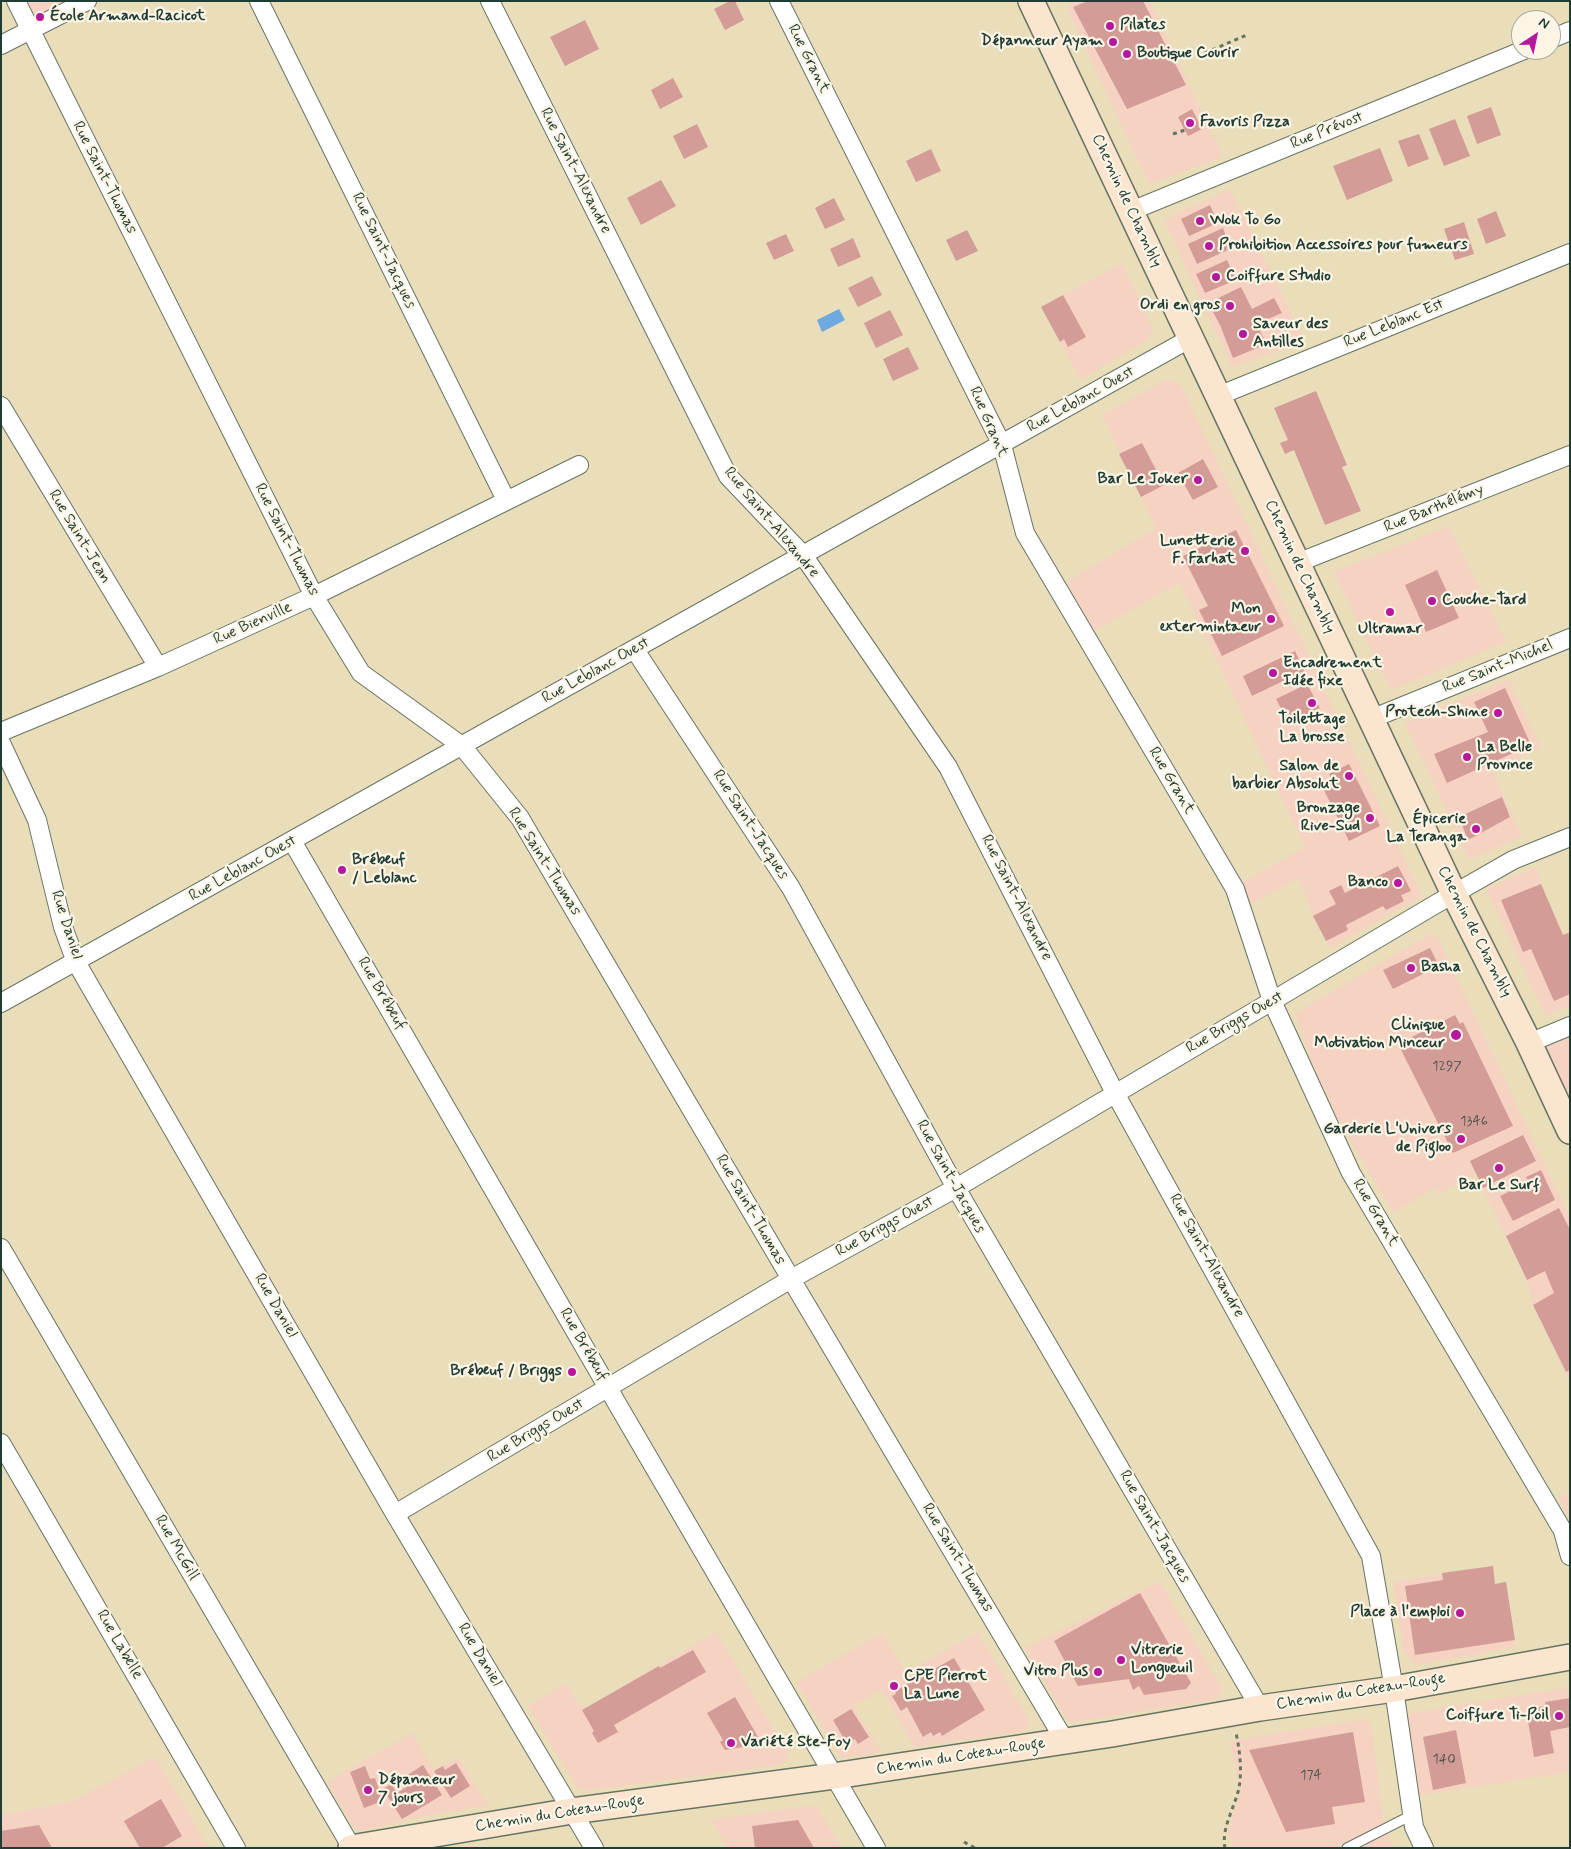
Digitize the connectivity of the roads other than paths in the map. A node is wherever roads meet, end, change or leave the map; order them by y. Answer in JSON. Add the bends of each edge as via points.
{"nodes":[{"id":1,"x":16,"y":1,"type":"edge"},
{"id":2,"x":87,"y":1,"type":"edge"},
{"id":3,"x":259,"y":1,"type":"edge"},
{"id":4,"x":490,"y":1,"type":"edge"},
{"id":5,"x":779,"y":1,"type":"edge"},
{"id":6,"x":1031,"y":1,"type":"edge"},
{"id":7,"x":30,"y":30,"type":"junction"},
{"id":8,"x":1,"y":45,"type":"edge"},
{"id":9,"x":1511,"y":55,"type":"edge"},
{"id":10,"x":1131,"y":211,"type":"junction"},
{"id":11,"x":1570,"y":253,"type":"edge"},
{"id":12,"x":1191,"y":338,"type":"junction"},
{"id":13,"x":1218,"y":396,"type":"junction"},
{"id":14,"x":1,"y":406,"type":"edge"},
{"id":15,"x":1002,"y":445,"type":"junction"},
{"id":16,"x":1570,"y":455,"type":"edge"},
{"id":17,"x":580,"y":465,"type":"dead end"},
{"id":18,"x":506,"y":500,"type":"junction"},
{"id":19,"x":804,"y":556,"type":"junction"},
{"id":20,"x":1297,"y":563,"type":"junction"},
{"id":21,"x":314,"y":596,"type":"junction"},
{"id":22,"x":1570,"y":638,"type":"edge"},
{"id":23,"x":635,"y":650,"type":"junction"},
{"id":24,"x":158,"y":667,"type":"junction"},
{"id":25,"x":1371,"y":719,"type":"junction"},
{"id":26,"x":1,"y":732,"type":"edge"},
{"id":27,"x":1,"y":743,"type":"edge"},
{"id":28,"x":462,"y":746,"type":"junction"},
{"id":29,"x":1570,"y":837,"type":"edge"},
{"id":30,"x":292,"y":841,"type":"junction"},
{"id":31,"x":1454,"y":894,"type":"junction"},
{"id":32,"x":76,"y":962,"type":"junction"},
{"id":33,"x":1272,"y":1001,"type":"junction"},
{"id":34,"x":1,"y":1003,"type":"edge"},
{"id":35,"x":1570,"y":1026,"type":"edge"},
{"id":36,"x":1529,"y":1042,"type":"junction"},
{"id":37,"x":1115,"y":1093,"type":"junction"},
{"id":38,"x":1570,"y":1131,"type":"edge"},
{"id":39,"x":956,"y":1188,"type":"junction"},
{"id":40,"x":1,"y":1248,"type":"edge"},
{"id":41,"x":791,"y":1279,"type":"junction"},
{"id":42,"x":608,"y":1388,"type":"junction"},
{"id":43,"x":1,"y":1443,"type":"edge"},
{"id":44,"x":395,"y":1514,"type":"junction"},
{"id":45,"x":1570,"y":1556,"type":"edge"},
{"id":46,"x":1570,"y":1657,"type":"edge"},
{"id":47,"x":1394,"y":1689,"type":"junction"},
{"id":48,"x":1260,"y":1708,"type":"junction"},
{"id":49,"x":1066,"y":1741,"type":"junction"},
{"id":50,"x":834,"y":1776,"type":"junction"},
{"id":51,"x":572,"y":1811,"type":"junction"},
{"id":52,"x":1412,"y":1815,"type":"junction"},
{"id":53,"x":236,"y":1848,"type":"edge"},
{"id":54,"x":351,"y":1848,"type":"edge"},
{"id":55,"x":594,"y":1848,"type":"edge"},
{"id":56,"x":876,"y":1848,"type":"edge"},
{"id":57,"x":1347,"y":1848,"type":"edge"},
{"id":58,"x":1424,"y":1848,"type":"edge"}],
"edges":[{"from":1,"to":7,"type":"street","name":"Rue Saint-Thomas"},
{"from":2,"to":7,"type":"street"},
{"from":3,"to":18,"type":"street","name":"Rue Saint-Jacques"},
{"from":4,"to":19,"type":"street","name":"Rue Saint-Alexandre","via":[[728,476]]},
{"from":5,"to":15,"type":"street","name":"Rue Grant"},
{"from":6,"to":10,"type":"main road","name":"Chemin de Chambly"},
{"from":7,"to":8,"type":"street"},
{"from":7,"to":21,"type":"street","name":"Rue Saint-Thomas"},
{"from":9,"to":10,"type":"street","name":"Rue Prévost"},
{"from":10,"to":12,"type":"main road","name":"Chemin de Chambly"},
{"from":11,"to":13,"type":"street","name":"Rue Leblanc Est"},
{"from":12,"to":13,"type":"main road","name":"Chemin de Chambly"},
{"from":12,"to":15,"type":"street","name":"Rue Leblanc Ouest"},
{"from":13,"to":20,"type":"main road","name":"Chemin de Chambly"},
{"from":14,"to":24,"type":"street","name":"Rue Saint-Jean"},
{"from":15,"to":19,"type":"street","name":"Rue Leblanc Ouest"},
{"from":15,"to":33,"type":"street","name":"Rue Grant","via":[[1025,533],[1235,889]]},
{"from":16,"to":20,"type":"street","name":"Rue Barthélémy"},
{"from":17,"to":18,"type":"street","name":"Rue Bienville"},
{"from":18,"to":21,"type":"street","name":"Rue Bienville"},
{"from":19,"to":23,"type":"street","name":"Rue Leblanc Ouest"},
{"from":19,"to":37,"type":"street","name":"Rue Saint-Alexandre","via":[[948,767]]},
{"from":20,"to":25,"type":"main road","name":"Chemin de Chambly"},
{"from":21,"to":24,"type":"street","name":"Rue Bienville"},
{"from":21,"to":28,"type":"street","name":"Rue Saint-Thomas","via":[[361,673]]},
{"from":22,"to":25,"type":"street","name":"Rue Saint-Michel"},
{"from":23,"to":28,"type":"street","name":"Rue Leblanc Ouest"},
{"from":23,"to":39,"type":"street","name":"Rue Saint-Jacques","via":[[792,888]]},
{"from":24,"to":26,"type":"street","name":"Rue Bienville"},
{"from":25,"to":31,"type":"main road","name":"Chemin de Chambly"},
{"from":27,"to":32,"type":"street","name":"Rue Daniel","via":[[37,820],[63,927]]},
{"from":28,"to":30,"type":"street","name":"Rue Leblanc Ouest"},
{"from":28,"to":41,"type":"street","name":"Rue Saint-Thomas","via":[[520,818]]},
{"from":29,"to":31,"type":"street","name":"Rue Briggs Ouest","via":[[1513,860]]},
{"from":30,"to":32,"type":"street","name":"Rue Leblanc Ouest"},
{"from":30,"to":42,"type":"street","name":"Rue Brébeuf"},
{"from":31,"to":33,"type":"street","name":"Rue Briggs Ouest"},
{"from":31,"to":36,"type":"main road","name":"Chemin de Chambly"},
{"from":32,"to":34,"type":"street","name":"Rue Leblanc Ouest"},
{"from":32,"to":44,"type":"street","name":"Rue Daniel"},
{"from":33,"to":37,"type":"street","name":"Rue Briggs Ouest"},
{"from":33,"to":45,"type":"street","name":"Rue Grant","via":[[1351,1172],[1563,1531]]},
{"from":35,"to":36,"type":"street"},
{"from":36,"to":38,"type":"main road","name":"Chemin de Chambly"},
{"from":37,"to":39,"type":"street","name":"Rue Briggs Ouest"},
{"from":37,"to":47,"type":"street","name":"Rue Saint-Alexandre","via":[[1371,1556]]},
{"from":39,"to":41,"type":"street","name":"Rue Briggs Ouest"},
{"from":39,"to":48,"type":"street","name":"Rue Saint-Jacques"},
{"from":40,"to":54,"type":"street","name":"Rue McGill"},
{"from":41,"to":42,"type":"street","name":"Rue Briggs Ouest"},
{"from":41,"to":49,"type":"street","name":"Rue Saint-Thomas"},
{"from":42,"to":44,"type":"street","name":"Rue Briggs Ouest"},
{"from":42,"to":50,"type":"street","name":"Rue Brébeuf"},
{"from":43,"to":53,"type":"street","name":"Rue Labelle"},
{"from":44,"to":51,"type":"street","name":"Rue Daniel"},
{"from":46,"to":47,"type":"main road","name":"Chemin du Coteau-Rouge"},
{"from":47,"to":48,"type":"main road","name":"Chemin du Coteau-Rouge"},
{"from":47,"to":52,"type":"street","name":"Rue Saint-Alexandre"},
{"from":48,"to":49,"type":"main road","name":"Chemin du Coteau-Rouge"},
{"from":49,"to":50,"type":"main road","name":"Chemin du Coteau-Rouge"},
{"from":50,"to":51,"type":"main road","name":"Chemin du Coteau-Rouge"},
{"from":50,"to":56,"type":"street","name":"Rue Brébeuf"},
{"from":51,"to":54,"type":"main road","name":"Chemin du Coteau-Rouge"},
{"from":51,"to":55,"type":"street","name":"Rue Daniel"},
{"from":52,"to":57,"type":"lane"},
{"from":52,"to":58,"type":"street","name":"Rue Saint-Alexandre"}]}
